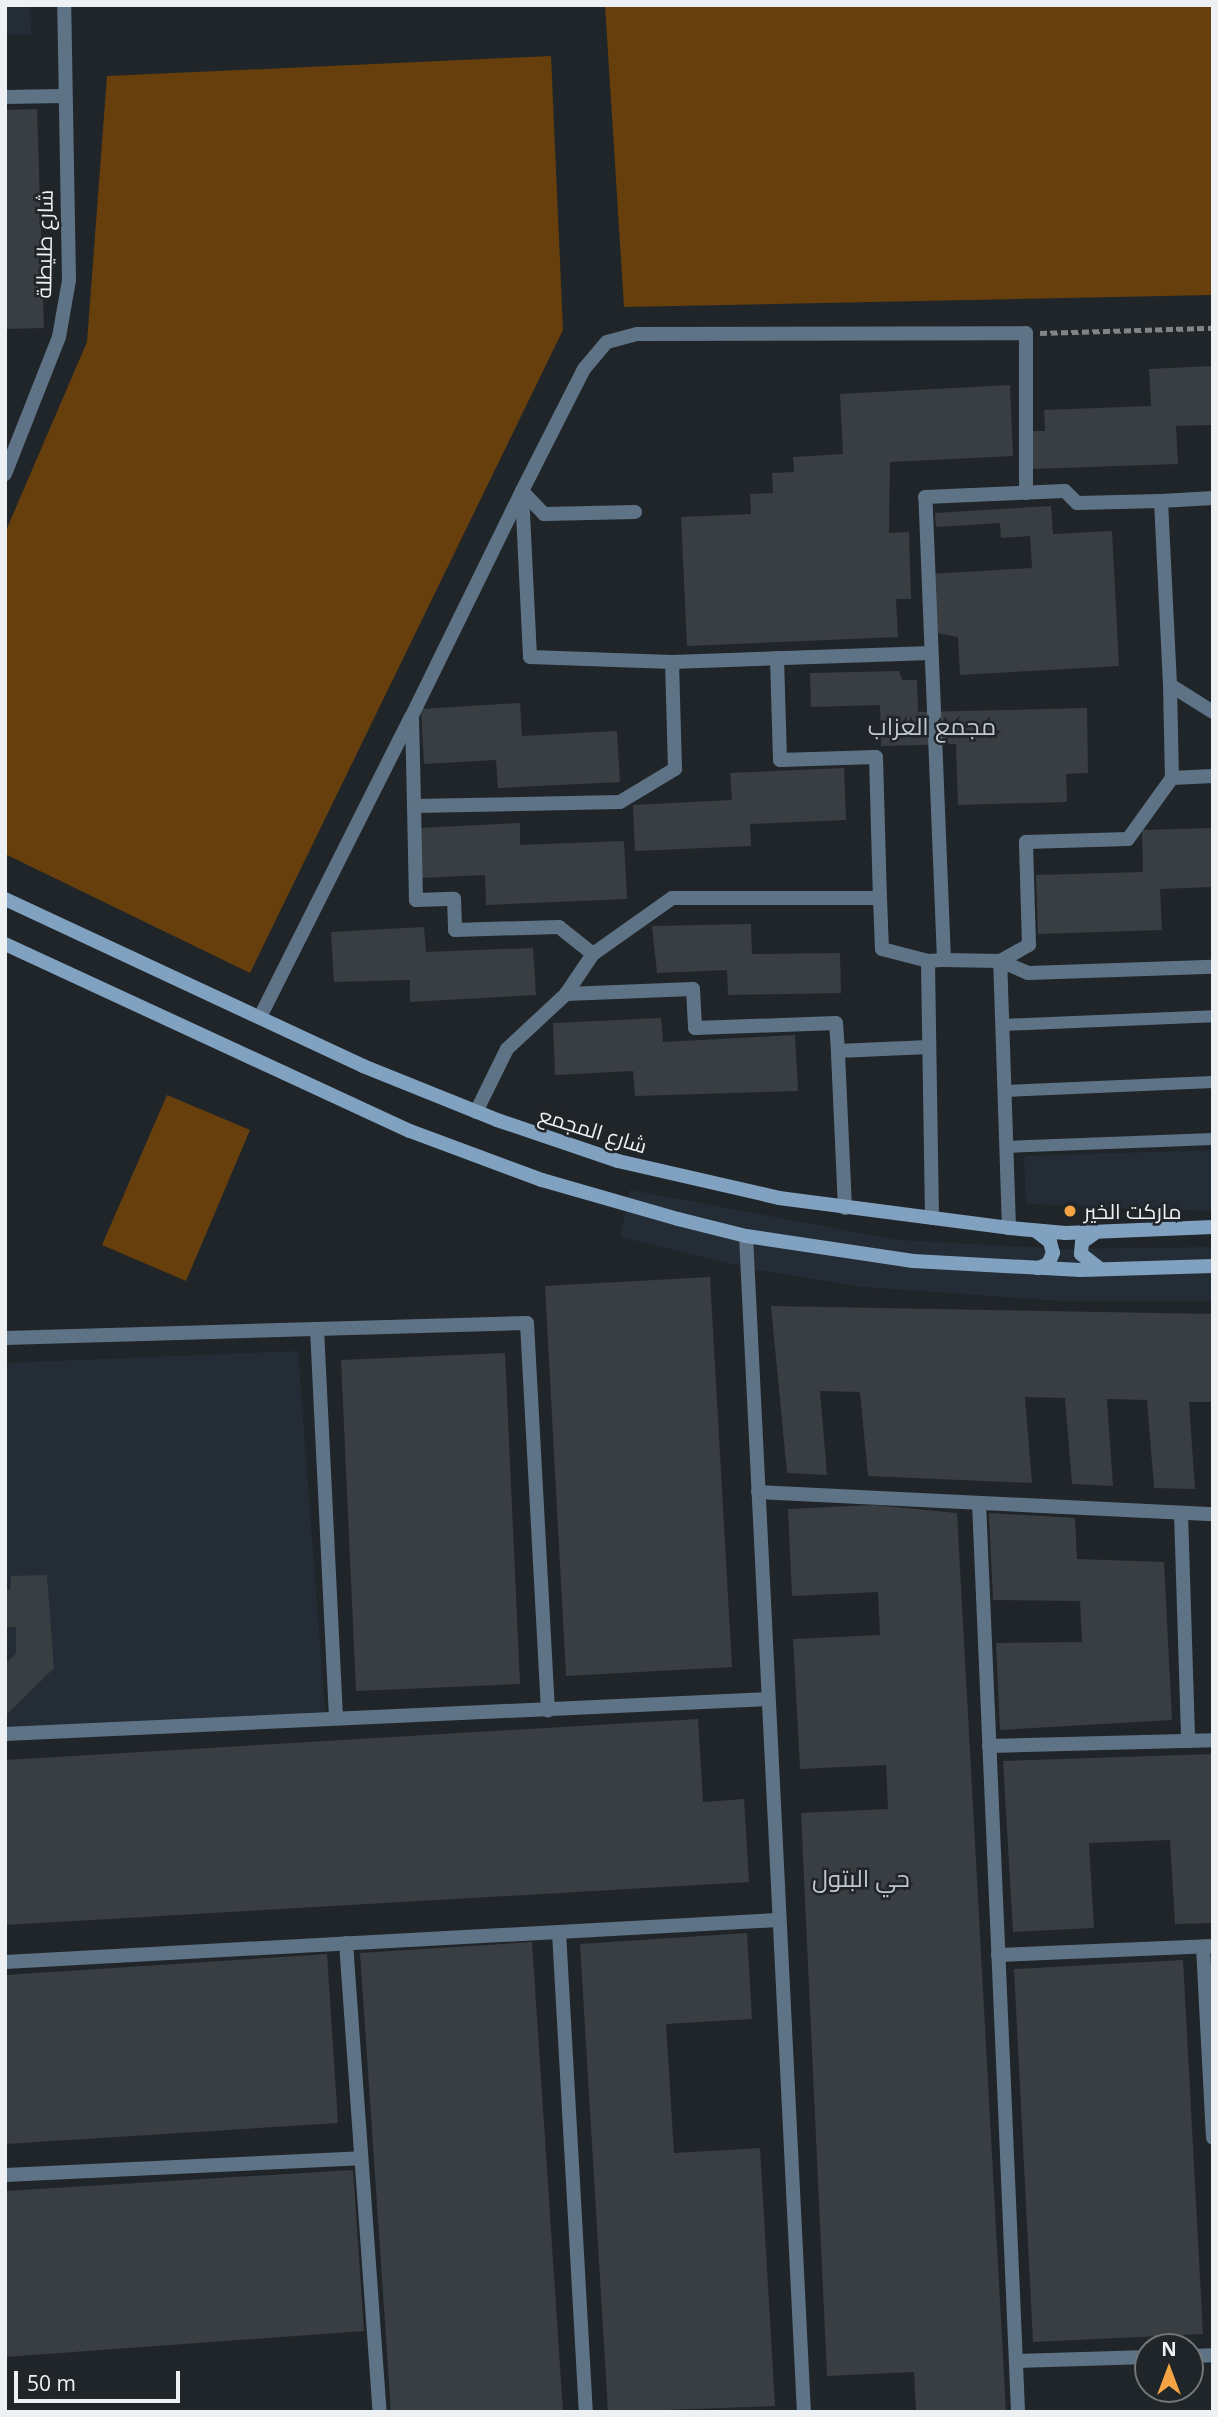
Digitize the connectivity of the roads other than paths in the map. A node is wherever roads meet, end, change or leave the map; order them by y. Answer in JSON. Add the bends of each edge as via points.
{"nodes":[{"id":1,"x":64,"y":5,"type":"edge"},
{"id":2,"x":64,"y":96,"type":"junction"},
{"id":3,"x":5,"y":97,"type":"edge"},
{"id":4,"x":5,"y":474,"type":"edge"},
{"id":5,"x":522,"y":491,"type":"junction"},
{"id":6,"x":1026,"y":493,"type":"junction"},
{"id":7,"x":1213,"y":498,"type":"edge"},
{"id":8,"x":1161,"y":501,"type":"junction"},
{"id":9,"x":635,"y":512,"type":"dead end"},
{"id":10,"x":931,"y":653,"type":"junction"},
{"id":11,"x":777,"y":658,"type":"junction"},
{"id":12,"x":672,"y":662,"type":"junction"},
{"id":13,"x":1170,"y":685,"type":"junction"},
{"id":14,"x":1213,"y":712,"type":"edge"},
{"id":15,"x":412,"y":716,"type":"junction"},
{"id":16,"x":1213,"y":776,"type":"edge"},
{"id":17,"x":1172,"y":778,"type":"junction"},
{"id":18,"x":414,"y":806,"type":"junction"},
{"id":19,"x":880,"y":898,"type":"junction"},
{"id":20,"x":5,"y":899,"type":"edge"},
{"id":21,"x":5,"y":944,"type":"edge"},
{"id":22,"x":593,"y":954,"type":"junction"},
{"id":23,"x":944,"y":960,"type":"junction"},
{"id":24,"x":928,"y":961,"type":"junction"},
{"id":25,"x":1000,"y":961,"type":"junction"},
{"id":26,"x":1213,"y":967,"type":"edge"},
{"id":27,"x":566,"y":994,"type":"junction"},
{"id":28,"x":1213,"y":1016,"type":"edge"},
{"id":29,"x":260,"y":1017,"type":"junction"},
{"id":30,"x":1002,"y":1024,"type":"junction"},
{"id":31,"x":929,"y":1047,"type":"junction"},
{"id":32,"x":838,"y":1051,"type":"junction"},
{"id":33,"x":1213,"y":1082,"type":"edge"},
{"id":34,"x":1004,"y":1091,"type":"junction"},
{"id":35,"x":476,"y":1112,"type":"junction"},
{"id":36,"x":1213,"y":1139,"type":"edge"},
{"id":37,"x":1006,"y":1147,"type":"junction"},
{"id":38,"x":845,"y":1208,"type":"junction"},
{"id":39,"x":932,"y":1218,"type":"junction"},
{"id":40,"x":1213,"y":1227,"type":"edge"},
{"id":41,"x":1009,"y":1228,"type":"junction"},
{"id":42,"x":1036,"y":1231,"type":"junction"},
{"id":43,"x":1100,"y":1231,"type":"junction"},
{"id":44,"x":746,"y":1236,"type":"junction"},
{"id":45,"x":1213,"y":1266,"type":"edge"},
{"id":46,"x":1033,"y":1269,"type":"junction"},
{"id":47,"x":1101,"y":1270,"type":"junction"},
{"id":48,"x":317,"y":1329,"type":"junction"},
{"id":49,"x":5,"y":1338,"type":"edge"},
{"id":50,"x":758,"y":1492,"type":"junction"},
{"id":51,"x":979,"y":1503,"type":"junction"},
{"id":52,"x":1181,"y":1513,"type":"junction"},
{"id":53,"x":1213,"y":1514,"type":"edge"},
{"id":54,"x":767,"y":1699,"type":"junction"},
{"id":55,"x":548,"y":1710,"type":"junction"},
{"id":56,"x":336,"y":1718,"type":"junction"},
{"id":57,"x":5,"y":1734,"type":"edge"},
{"id":58,"x":1213,"y":1740,"type":"edge"},
{"id":59,"x":1188,"y":1741,"type":"junction"},
{"id":60,"x":989,"y":1746,"type":"junction"},
{"id":61,"x":777,"y":1920,"type":"junction"},
{"id":62,"x":559,"y":1932,"type":"junction"},
{"id":63,"x":346,"y":1943,"type":"junction"},
{"id":64,"x":1208,"y":1946,"type":"edge"},
{"id":65,"x":998,"y":1955,"type":"junction"},
{"id":66,"x":5,"y":1962,"type":"edge"},
{"id":67,"x":1213,"y":2138,"type":"edge"},
{"id":68,"x":361,"y":2158,"type":"junction"},
{"id":69,"x":5,"y":2175,"type":"edge"},
{"id":70,"x":1134,"y":2357,"type":"edge"},
{"id":71,"x":1016,"y":2361,"type":"junction"},
{"id":72,"x":380,"y":2412,"type":"edge"},
{"id":73,"x":586,"y":2412,"type":"edge"},
{"id":74,"x":804,"y":2412,"type":"edge"},
{"id":75,"x":1018,"y":2412,"type":"edge"}],
"edges":[{"from":1,"to":2,"type":"street","name":"شارع طليطلة"},
{"from":2,"to":3,"type":"street"},
{"from":2,"to":4,"type":"street","name":"شارع طليطلة","via":[[69,280],[59,337]]},
{"from":5,"to":6,"type":"street","via":[[584,369],[607,342],[637,334],[1026,333]]},
{"from":5,"to":9,"type":"street","via":[[544,514]]},
{"from":5,"to":12,"type":"street","via":[[530,657]]},
{"from":5,"to":15,"type":"street"},
{"from":6,"to":8,"type":"street","via":[[1065,491],[1077,503]]},
{"from":6,"to":10,"type":"street","via":[[925,497]]},
{"from":7,"to":8,"type":"street"},
{"from":8,"to":13,"type":"street"},
{"from":10,"to":11,"type":"street"},
{"from":10,"to":23,"type":"street"},
{"from":11,"to":12,"type":"street"},
{"from":11,"to":19,"type":"street","via":[[780,760],[876,757]]},
{"from":12,"to":18,"type":"street","via":[[675,769],[620,802]]},
{"from":13,"to":14,"type":"street"},
{"from":13,"to":17,"type":"street"},
{"from":15,"to":18,"type":"street"},
{"from":15,"to":29,"type":"street"},
{"from":16,"to":17,"type":"street"},
{"from":17,"to":25,"type":"street","via":[[1128,839],[1026,842],[1029,945]]},
{"from":18,"to":22,"type":"street","via":[[416,900],[454,899],[455,930],[559,927]]},
{"from":19,"to":22,"type":"street","via":[[672,898]]},
{"from":19,"to":24,"type":"street","via":[[882,949]]},
{"from":20,"to":29,"type":"street","name":"شارع المجمع"},
{"from":21,"to":44,"type":"street","via":[[432,1140],[610,1201]]},
{"from":22,"to":27,"type":"street"},
{"from":23,"to":24,"type":"street"},
{"from":23,"to":25,"type":"street"},
{"from":24,"to":31,"type":"street"},
{"from":25,"to":26,"type":"street","via":[[1028,974]]},
{"from":25,"to":30,"type":"street"},
{"from":27,"to":32,"type":"street","via":[[693,989],[695,1028],[836,1023]]},
{"from":27,"to":35,"type":"street","via":[[507,1049]]},
{"from":28,"to":30,"type":"lane"},
{"from":29,"to":35,"type":"street","name":"شارع المجمع"},
{"from":30,"to":34,"type":"street"},
{"from":31,"to":32,"type":"street"},
{"from":31,"to":39,"type":"street"},
{"from":32,"to":38,"type":"street"},
{"from":33,"to":34,"type":"lane"},
{"from":34,"to":37,"type":"street"},
{"from":35,"to":38,"type":"street","name":"شارع المجمع","via":[[566,1145],[671,1175]]},
{"from":36,"to":37,"type":"lane"},
{"from":37,"to":41,"type":"street"},
{"from":38,"to":39,"type":"street","name":"شارع المجمع"},
{"from":39,"to":41,"type":"street","name":"شارع المجمع"},
{"from":40,"to":43,"type":"street","name":"شارع المجمع"},
{"from":41,"to":42,"type":"street","name":"شارع المجمع"},
{"from":42,"to":43,"type":"street","name":"شارع المجمع"},
{"from":42,"to":46,"type":"street","via":[[1050,1242],[1053,1253],[1048,1264]]},
{"from":43,"to":47,"type":"street","via":[[1086,1237],[1081,1248],[1088,1264]]},
{"from":44,"to":46,"type":"street","via":[[913,1261]]},
{"from":44,"to":50,"type":"street"},
{"from":45,"to":47,"type":"street"},
{"from":46,"to":47,"type":"street"},
{"from":48,"to":49,"type":"street"},
{"from":48,"to":55,"type":"street","via":[[527,1323]]},
{"from":48,"to":56,"type":"street"},
{"from":50,"to":51,"type":"street"},
{"from":50,"to":54,"type":"street"},
{"from":51,"to":52,"type":"street"},
{"from":51,"to":60,"type":"street"},
{"from":52,"to":53,"type":"street"},
{"from":52,"to":59,"type":"street"},
{"from":54,"to":55,"type":"street"},
{"from":54,"to":61,"type":"street"},
{"from":55,"to":56,"type":"street"},
{"from":56,"to":57,"type":"street"},
{"from":58,"to":59,"type":"street"},
{"from":59,"to":60,"type":"street"},
{"from":60,"to":65,"type":"street"},
{"from":61,"to":62,"type":"street"},
{"from":61,"to":74,"type":"street"},
{"from":62,"to":63,"type":"street"},
{"from":62,"to":73,"type":"street"},
{"from":63,"to":66,"type":"street"},
{"from":63,"to":68,"type":"street"},
{"from":64,"to":65,"type":"street"},
{"from":64,"to":67,"type":"street"},
{"from":65,"to":71,"type":"street"},
{"from":68,"to":69,"type":"street"},
{"from":68,"to":72,"type":"street"},
{"from":70,"to":71,"type":"street"},
{"from":71,"to":75,"type":"street"}]}
